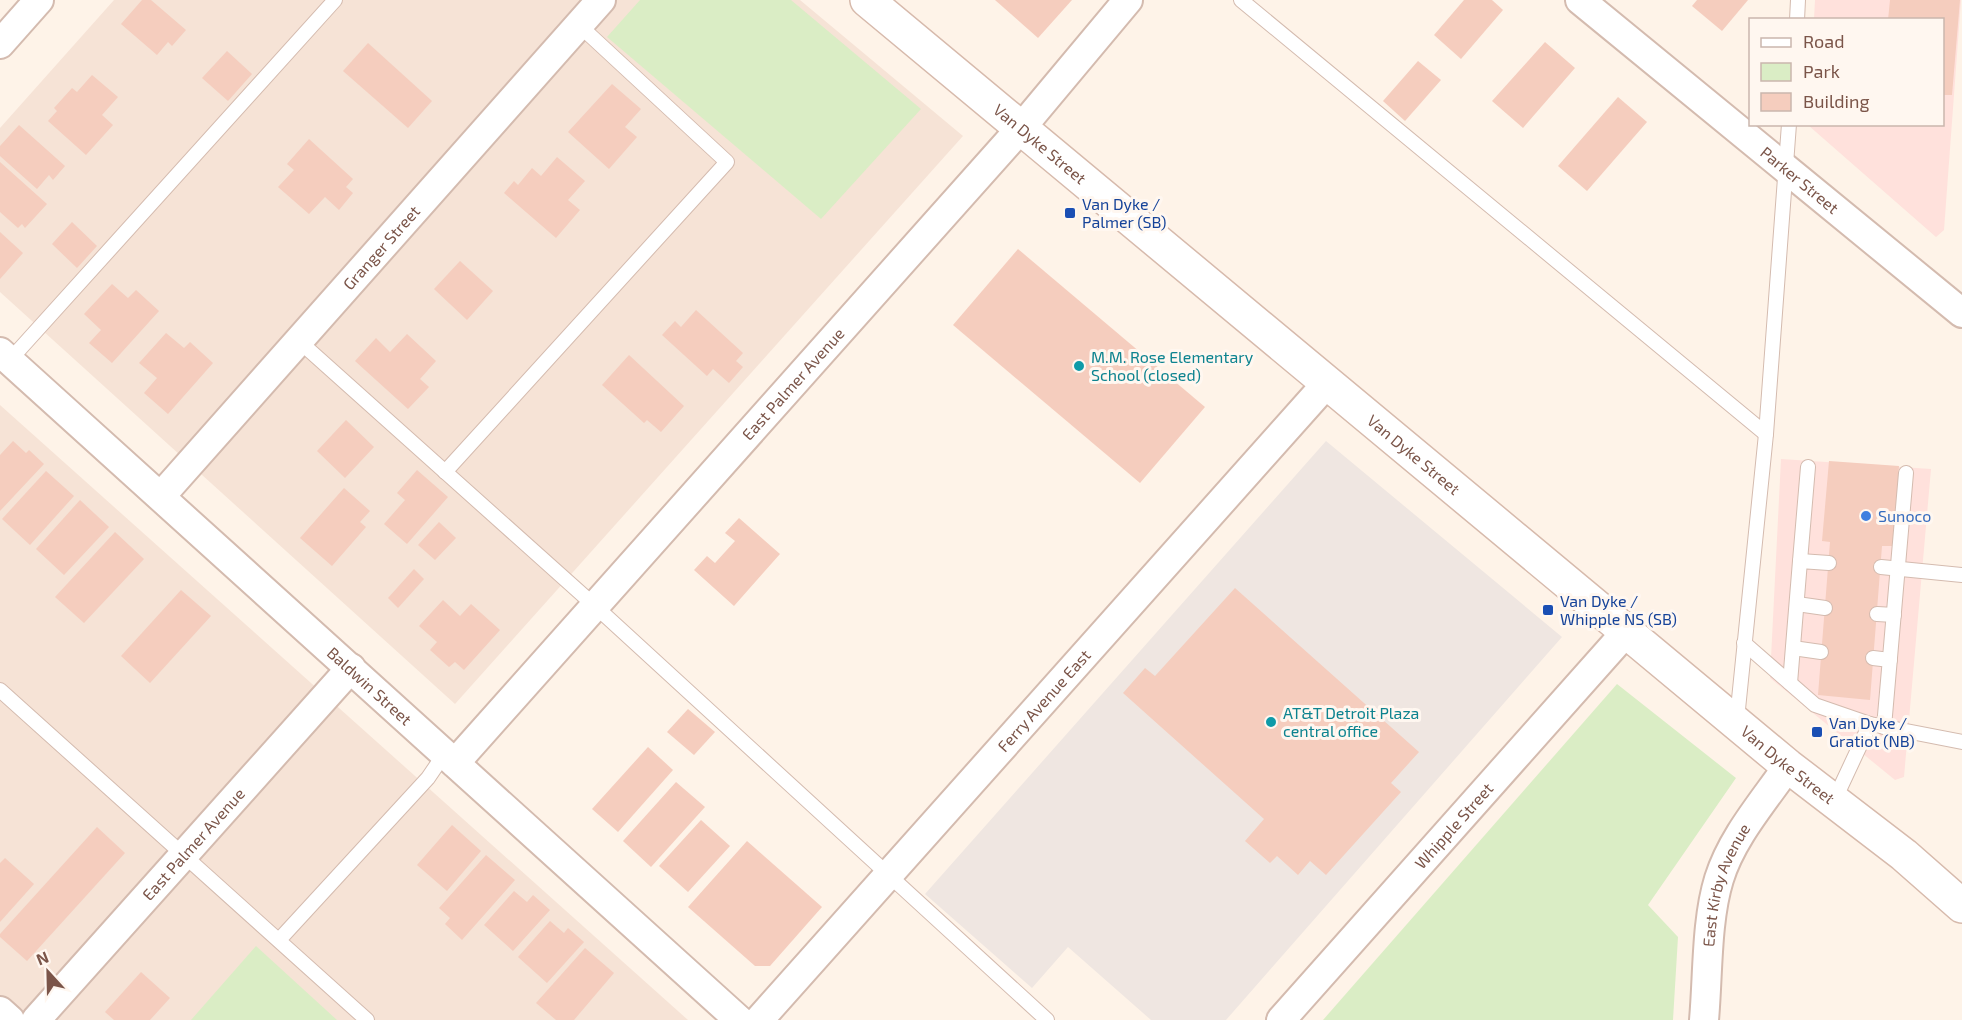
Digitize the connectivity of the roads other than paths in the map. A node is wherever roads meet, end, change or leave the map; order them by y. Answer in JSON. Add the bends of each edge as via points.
{"nodes":[{"id":1,"x":39,"y":0,"type":"edge"},
{"id":2,"x":335,"y":0,"type":"edge"},
{"id":3,"x":601,"y":0,"type":"edge"},
{"id":4,"x":867,"y":0,"type":"edge"},
{"id":5,"x":1128,"y":0,"type":"edge"},
{"id":6,"x":1241,"y":0,"type":"edge"},
{"id":7,"x":1580,"y":0,"type":"edge"},
{"id":8,"x":1798,"y":0,"type":"edge"},
{"id":9,"x":1797,"y":18,"type":"edge"},
{"id":10,"x":579,"y":25,"type":"junction"},
{"id":11,"x":0,"y":44,"type":"edge"},
{"id":12,"x":1789,"y":126,"type":"edge"},
{"id":13,"x":1021,"y":128,"type":"junction"},
{"id":14,"x":1785,"y":168,"type":"junction"},
{"id":15,"x":1962,"y":313,"type":"edge"},
{"id":16,"x":298,"y":341,"type":"junction"},
{"id":17,"x":5,"y":356,"type":"edge"},
{"id":18,"x":1328,"y":382,"type":"junction"},
{"id":19,"x":1766,"y":434,"type":"junction"},
{"id":20,"x":1808,"y":467,"type":"dead end"},
{"id":21,"x":445,"y":472,"type":"junction"},
{"id":22,"x":1906,"y":473,"type":"dead end"},
{"id":23,"x":161,"y":496,"type":"junction"},
{"id":24,"x":1800,"y":561,"type":"junction"},
{"id":25,"x":1829,"y":563,"type":"dead end"},
{"id":26,"x":1881,"y":567,"type":"dead end"},
{"id":27,"x":1897,"y":569,"type":"junction"},
{"id":28,"x":1962,"y":575,"type":"edge"},
{"id":29,"x":1797,"y":604,"type":"junction"},
{"id":30,"x":595,"y":606,"type":"junction"},
{"id":31,"x":1825,"y":608,"type":"dead end"},
{"id":32,"x":1877,"y":614,"type":"dead end"},
{"id":33,"x":1894,"y":615,"type":"junction"},
{"id":34,"x":1627,"y":632,"type":"junction"},
{"id":35,"x":1744,"y":643,"type":"junction"},
{"id":36,"x":1793,"y":648,"type":"junction"},
{"id":37,"x":1821,"y":652,"type":"dead end"},
{"id":38,"x":1873,"y":658,"type":"dead end"},
{"id":39,"x":1890,"y":660,"type":"junction"},
{"id":40,"x":351,"y":668,"type":"junction"},
{"id":41,"x":1790,"y":683,"type":"junction"},
{"id":42,"x":0,"y":690,"type":"edge"},
{"id":43,"x":1736,"y":721,"type":"junction"},
{"id":44,"x":1870,"y":724,"type":"junction"},
{"id":45,"x":1884,"y":727,"type":"junction"},
{"id":46,"x":1962,"y":742,"type":"edge"},
{"id":47,"x":450,"y":758,"type":"junction"},
{"id":48,"x":1788,"y":766,"type":"junction"},
{"id":49,"x":1834,"y":801,"type":"junction"},
{"id":50,"x":185,"y":854,"type":"junction"},
{"id":51,"x":888,"y":875,"type":"junction"},
{"id":52,"x":1962,"y":906,"type":"edge"},
{"id":53,"x":279,"y":940,"type":"junction"},
{"id":54,"x":0,"y":1011,"type":"edge"},
{"id":55,"x":10,"y":1020,"type":"edge"},
{"id":56,"x":36,"y":1020,"type":"edge"},
{"id":57,"x":367,"y":1020,"type":"edge"},
{"id":58,"x":739,"y":1020,"type":"edge"},
{"id":59,"x":759,"y":1020,"type":"edge"},
{"id":60,"x":1047,"y":1020,"type":"edge"},
{"id":61,"x":1281,"y":1020,"type":"edge"},
{"id":62,"x":1704,"y":1020,"type":"edge"}],
"edges":[{"from":1,"to":11,"type":"street"},
{"from":2,"to":17,"type":"lane"},
{"from":3,"to":10,"type":"street","name":"Granger Street"},
{"from":4,"to":13,"type":"main road","name":"Van Dyke Street"},
{"from":5,"to":13,"type":"street","name":"East Palmer Avenue"},
{"from":6,"to":19,"type":"lane"},
{"from":7,"to":14,"type":"street","name":"Parker Street"},
{"from":8,"to":9,"type":"lane"},
{"from":10,"to":16,"type":"street","name":"Granger Street"},
{"from":10,"to":21,"type":"lane","via":[[727,162]]},
{"from":12,"to":14,"type":"lane"},
{"from":13,"to":18,"type":"main road","name":"Van Dyke Street"},
{"from":13,"to":30,"type":"street","name":"East Palmer Avenue"},
{"from":14,"to":15,"type":"street","name":"Parker Street"},
{"from":14,"to":19,"type":"lane"},
{"from":16,"to":21,"type":"lane"},
{"from":16,"to":23,"type":"street","name":"Granger Street"},
{"from":17,"to":23,"type":"street","name":"Baldwin Street"},
{"from":18,"to":34,"type":"main road","name":"Van Dyke Street"},
{"from":18,"to":51,"type":"street","name":"Ferry Avenue East"},
{"from":19,"to":35,"type":"lane"},
{"from":20,"to":24,"type":"lane"},
{"from":21,"to":30,"type":"lane"},
{"from":22,"to":27,"type":"lane"},
{"from":23,"to":40,"type":"street","name":"Baldwin Street"},
{"from":24,"to":25,"type":"lane"},
{"from":24,"to":29,"type":"lane"},
{"from":26,"to":27,"type":"lane"},
{"from":27,"to":28,"type":"lane"},
{"from":27,"to":33,"type":"lane"},
{"from":29,"to":31,"type":"lane"},
{"from":29,"to":36,"type":"lane"},
{"from":30,"to":47,"type":"street","name":"East Palmer Avenue"},
{"from":30,"to":51,"type":"lane"},
{"from":32,"to":33,"type":"lane"},
{"from":33,"to":39,"type":"lane"},
{"from":34,"to":43,"type":"main road","name":"Van Dyke Street"},
{"from":34,"to":61,"type":"street","name":"Whipple Street"},
{"from":35,"to":41,"type":"lane"},
{"from":35,"to":43,"type":"lane"},
{"from":36,"to":37,"type":"lane"},
{"from":36,"to":41,"type":"lane"},
{"from":38,"to":39,"type":"lane"},
{"from":39,"to":45,"type":"lane"},
{"from":40,"to":47,"type":"street","name":"Baldwin Street"},
{"from":40,"to":50,"type":"street","name":"East Palmer Avenue"},
{"from":41,"to":44,"type":"lane","via":[[1815,705]]},
{"from":42,"to":50,"type":"lane"},
{"from":43,"to":48,"type":"main road","name":"Van Dyke Street"},
{"from":44,"to":45,"type":"lane"},
{"from":44,"to":49,"type":"lane"},
{"from":45,"to":46,"type":"lane"},
{"from":47,"to":53,"type":"lane"},
{"from":47,"to":58,"type":"street","name":"Baldwin Street"},
{"from":48,"to":49,"type":"main road","name":"Van Dyke Street"},
{"from":48,"to":62,"type":"street","name":"East Kirby Avenue","via":[[1734,845],[1719,879]]},
{"from":49,"to":52,"type":"main road","name":"Van Dyke Street"},
{"from":50,"to":53,"type":"lane"},
{"from":50,"to":56,"type":"street","name":"East Palmer Avenue"},
{"from":51,"to":59,"type":"street","name":"Ferry Avenue East"},
{"from":51,"to":60,"type":"lane"},
{"from":53,"to":57,"type":"lane"},
{"from":54,"to":55,"type":"street"}]}
